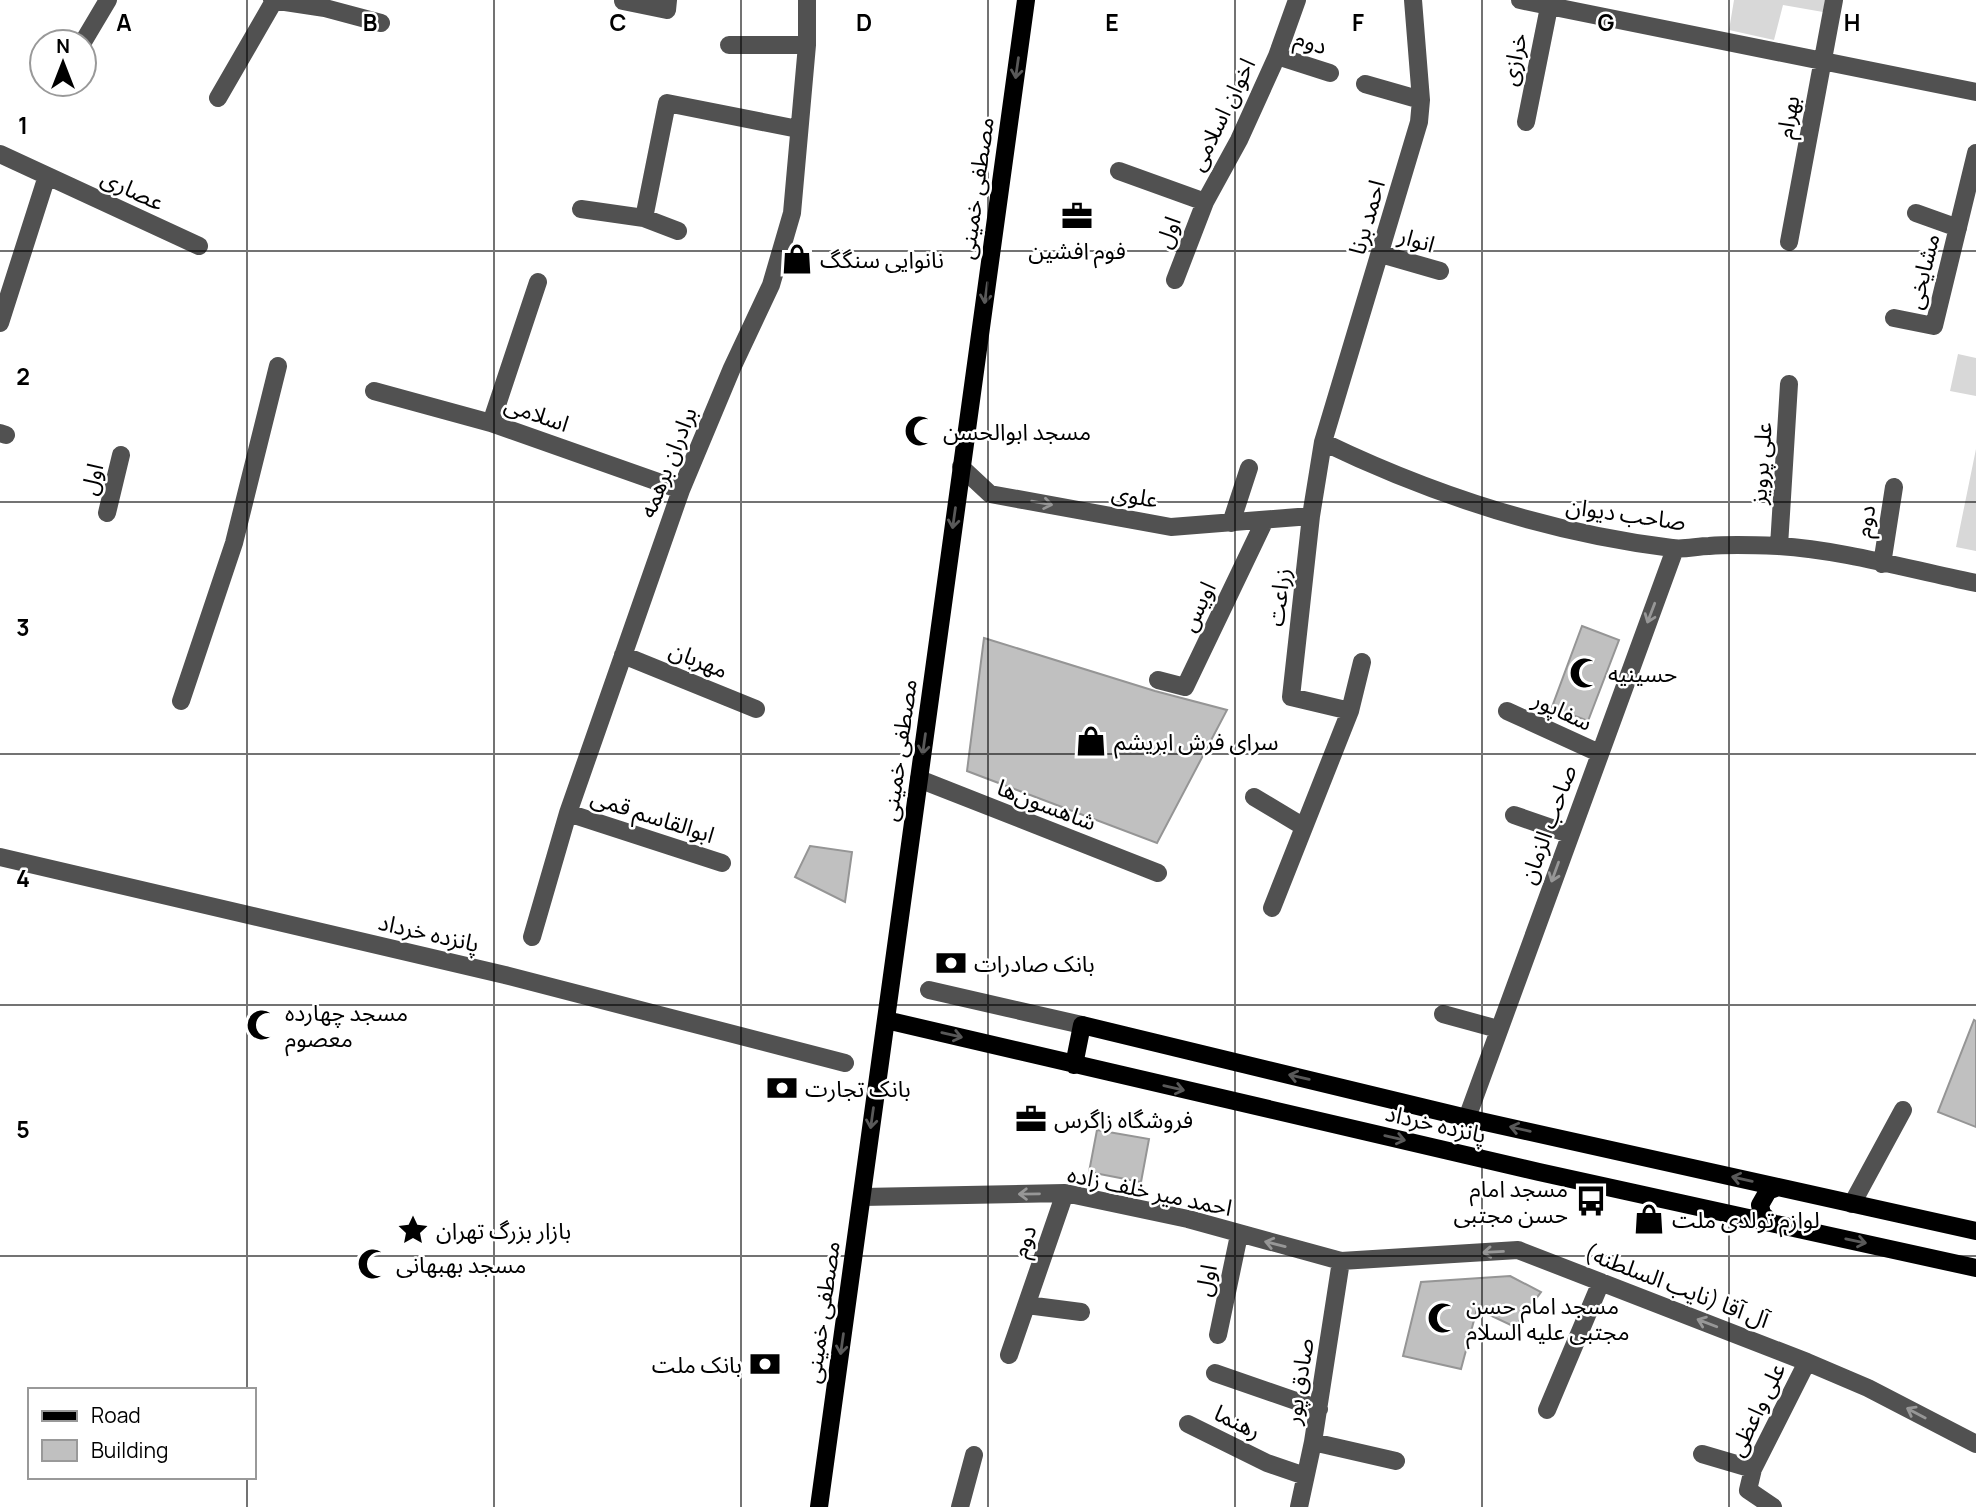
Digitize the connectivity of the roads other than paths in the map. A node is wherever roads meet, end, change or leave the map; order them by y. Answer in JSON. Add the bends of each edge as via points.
{"nodes":[{"id":1,"x":108,"y":0,"type":"edge"},
{"id":2,"x":273,"y":0,"type":"edge"},
{"id":3,"x":668,"y":0,"type":"edge"},
{"id":4,"x":807,"y":0,"type":"edge"},
{"id":5,"x":1026,"y":0,"type":"edge"},
{"id":6,"x":1413,"y":0,"type":"edge"},
{"id":7,"x":1520,"y":0,"type":"edge"},
{"id":8,"x":1834,"y":0,"type":"edge"},
{"id":9,"x":623,"y":1,"type":"edge"},
{"id":10,"x":1293,"y":1,"type":"edge"},
{"id":11,"x":327,"y":4,"type":"edge"},
{"id":12,"x":1549,"y":7,"type":"junction"},
{"id":13,"x":381,"y":23,"type":"dead end"},
{"id":14,"x":95,"y":28,"type":"edge"},
{"id":15,"x":730,"y":46,"type":"dead end"},
{"id":16,"x":807,"y":46,"type":"junction"},
{"id":17,"x":1277,"y":56,"type":"junction"},
{"id":18,"x":1822,"y":61,"type":"junction"},
{"id":19,"x":1330,"y":73,"type":"dead end"},
{"id":20,"x":1365,"y":84,"type":"dead end"},
{"id":21,"x":1976,"y":92,"type":"edge"},
{"id":22,"x":218,"y":98,"type":"dead end"},
{"id":23,"x":1421,"y":100,"type":"junction"},
{"id":24,"x":1525,"y":122,"type":"dead end"},
{"id":25,"x":798,"y":129,"type":"junction"},
{"id":26,"x":1976,"y":153,"type":"edge"},
{"id":27,"x":0,"y":154,"type":"edge"},
{"id":28,"x":1119,"y":171,"type":"dead end"},
{"id":29,"x":47,"y":176,"type":"junction"},
{"id":30,"x":1971,"y":193,"type":"edge"},
{"id":31,"x":1205,"y":202,"type":"junction"},
{"id":32,"x":581,"y":209,"type":"dead end"},
{"id":33,"x":1916,"y":214,"type":"dead end"},
{"id":34,"x":644,"y":218,"type":"junction"},
{"id":35,"x":1958,"y":228,"type":"junction"},
{"id":36,"x":678,"y":231,"type":"dead end"},
{"id":37,"x":1789,"y":242,"type":"dead end"},
{"id":38,"x":198,"y":246,"type":"dead end"},
{"id":39,"x":1381,"y":254,"type":"junction"},
{"id":40,"x":1440,"y":271,"type":"dead end"},
{"id":41,"x":1175,"y":280,"type":"dead end"},
{"id":42,"x":538,"y":282,"type":"dead end"},
{"id":43,"x":1894,"y":317,"type":"dead end"},
{"id":44,"x":0,"y":323,"type":"edge"},
{"id":45,"x":278,"y":366,"type":"dead end"},
{"id":46,"x":1789,"y":383,"type":"dead end"},
{"id":47,"x":374,"y":391,"type":"dead end"},
{"id":48,"x":491,"y":423,"type":"junction"},
{"id":49,"x":1323,"y":442,"type":"junction"},
{"id":50,"x":121,"y":455,"type":"dead end"},
{"id":51,"x":961,"y":467,"type":"junction"},
{"id":52,"x":1249,"y":468,"type":"dead end"},
{"id":53,"x":1894,"y":486,"type":"dead end"},
{"id":54,"x":681,"y":490,"type":"junction"},
{"id":55,"x":107,"y":513,"type":"dead end"},
{"id":56,"x":1311,"y":516,"type":"junction"},
{"id":57,"x":1265,"y":520,"type":"junction"},
{"id":58,"x":1231,"y":523,"type":"junction"},
{"id":59,"x":1779,"y":547,"type":"junction"},
{"id":60,"x":1675,"y":549,"type":"junction"},
{"id":61,"x":1882,"y":564,"type":"junction"},
{"id":62,"x":1976,"y":583,"type":"edge"},
{"id":63,"x":623,"y":654,"type":"junction"},
{"id":64,"x":1362,"y":662,"type":"dead end"},
{"id":65,"x":1158,"y":680,"type":"dead end"},
{"id":66,"x":181,"y":701,"type":"dead end"},
{"id":67,"x":756,"y":709,"type":"dead end"},
{"id":68,"x":1350,"y":711,"type":"junction"},
{"id":69,"x":1507,"y":711,"type":"dead end"},
{"id":70,"x":1599,"y":753,"type":"junction"},
{"id":71,"x":919,"y":779,"type":"junction"},
{"id":72,"x":1254,"y":797,"type":"dead end"},
{"id":73,"x":568,"y":813,"type":"junction"},
{"id":74,"x":1514,"y":815,"type":"dead end"},
{"id":75,"x":1304,"y":827,"type":"junction"},
{"id":76,"x":1569,"y":834,"type":"junction"},
{"id":77,"x":0,"y":857,"type":"edge"},
{"id":78,"x":722,"y":863,"type":"dead end"},
{"id":79,"x":1158,"y":873,"type":"dead end"},
{"id":80,"x":1272,"y":908,"type":"dead end"},
{"id":81,"x":532,"y":937,"type":"dead end"},
{"id":82,"x":929,"y":990,"type":"dead end"},
{"id":83,"x":1443,"y":1014,"type":"dead end"},
{"id":84,"x":886,"y":1020,"type":"junction"},
{"id":85,"x":1082,"y":1025,"type":"junction"},
{"id":86,"x":1498,"y":1029,"type":"junction"},
{"id":87,"x":845,"y":1063,"type":"dead end"},
{"id":88,"x":1074,"y":1065,"type":"junction"},
{"id":89,"x":1903,"y":1110,"type":"dead end"},
{"id":90,"x":1467,"y":1118,"type":"junction"},
{"id":91,"x":1778,"y":1187,"type":"junction"},
{"id":92,"x":1065,"y":1193,"type":"junction"},
{"id":93,"x":862,"y":1197,"type":"junction"},
{"id":94,"x":1852,"y":1204,"type":"junction"},
{"id":95,"x":1772,"y":1223,"type":"junction"},
{"id":96,"x":1976,"y":1231,"type":"edge"},
{"id":97,"x":1239,"y":1235,"type":"junction"},
{"id":98,"x":1341,"y":1261,"type":"junction"},
{"id":99,"x":1976,"y":1268,"type":"edge"},
{"id":100,"x":1601,"y":1282,"type":"junction"},
{"id":101,"x":1027,"y":1305,"type":"junction"},
{"id":102,"x":1081,"y":1312,"type":"dead end"},
{"id":103,"x":1218,"y":1335,"type":"dead end"},
{"id":104,"x":1009,"y":1354,"type":"dead end"},
{"id":105,"x":1807,"y":1362,"type":"junction"},
{"id":106,"x":1215,"y":1373,"type":"dead end"},
{"id":107,"x":1319,"y":1409,"type":"junction"},
{"id":108,"x":1547,"y":1410,"type":"dead end"},
{"id":109,"x":1188,"y":1424,"type":"dead end"},
{"id":110,"x":1314,"y":1442,"type":"junction"},
{"id":111,"x":1976,"y":1444,"type":"edge"},
{"id":112,"x":1702,"y":1454,"type":"dead end"},
{"id":113,"x":974,"y":1455,"type":"dead end"},
{"id":114,"x":1396,"y":1461,"type":"dead end"},
{"id":115,"x":1752,"y":1469,"type":"junction"},
{"id":116,"x":1305,"y":1476,"type":"junction"},
{"id":117,"x":819,"y":1507,"type":"edge"},
{"id":118,"x":960,"y":1507,"type":"edge"},
{"id":119,"x":1299,"y":1507,"type":"edge"},
{"id":120,"x":1773,"y":1507,"type":"edge"}],
"edges":[{"from":1,"to":14,"type":"street"},
{"from":2,"to":11,"type":"street"},
{"from":2,"to":22,"type":"street"},
{"from":3,"to":9,"type":"street","via":[[667,10]]},
{"from":4,"to":16,"type":"street","name":"برادران برهمه"},
{"from":5,"to":51,"type":"main road","name":"مصطفی خمینی","one_way":true},
{"from":6,"to":23,"type":"street","name":"احمد برنا"},
{"from":7,"to":12,"type":"street"},
{"from":8,"to":18,"type":"street","name":"بهرام"},
{"from":10,"to":17,"type":"street","name":"اخوان اسلامی"},
{"from":11,"to":13,"type":"street"},
{"from":12,"to":18,"type":"street"},
{"from":12,"to":24,"type":"street","name":"خرازی"},
{"from":15,"to":16,"type":"street"},
{"from":16,"to":25,"type":"street","name":"برادران برهمه"},
{"from":17,"to":19,"type":"street","name":"دوم"},
{"from":17,"to":31,"type":"street","name":"اخوان اسلامی"},
{"from":18,"to":21,"type":"street"},
{"from":18,"to":37,"type":"street","name":"بهرام"},
{"from":20,"to":23,"type":"street"},
{"from":23,"to":39,"type":"street","name":"احمد برنا","via":[[1419,122]]},
{"from":25,"to":34,"type":"street","via":[[667,103]]},
{"from":25,"to":54,"type":"street","name":"برادران برهمه","via":[[792,214],[771,285]]},
{"from":26,"to":30,"type":"street","name":"مشایخی"},
{"from":27,"to":29,"type":"street","name":"عصاری"},
{"from":28,"to":31,"type":"street","name":"اخوان اسلامی"},
{"from":29,"to":38,"type":"street","name":"عصاری"},
{"from":29,"to":44,"type":"street"},
{"from":30,"to":35,"type":"street","name":"مشایخی"},
{"from":31,"to":41,"type":"street","name":"اول"},
{"from":32,"to":34,"type":"street"},
{"from":33,"to":35,"type":"street","name":"مشایخی"},
{"from":34,"to":36,"type":"street"},
{"from":35,"to":43,"type":"street","name":"مشایخی","via":[[1934,326]]},
{"from":39,"to":40,"type":"street","name":"انوار"},
{"from":39,"to":49,"type":"street","name":"احمد برنا"},
{"from":42,"to":48,"type":"street"},
{"from":45,"to":66,"type":"street","via":[[234,543]]},
{"from":46,"to":59,"type":"street","name":"علی پرویز"},
{"from":47,"to":48,"type":"street","name":"اسلامی"},
{"from":48,"to":54,"type":"street","name":"اسلامی"},
{"from":49,"to":56,"type":"street","name":"زراعت"},
{"from":49,"to":60,"type":"street","name":"صاحب دیوان","via":[[1451,497],[1555,528]]},
{"from":50,"to":55,"type":"street","name":"اول"},
{"from":51,"to":58,"type":"street","name":"علوی","one_way":true,"via":[[990,494],[1171,527]]},
{"from":51,"to":71,"type":"main road","name":"مصطفی خمینی","one_way":true},
{"from":52,"to":58,"type":"street"},
{"from":53,"to":61,"type":"street","name":"دوم"},
{"from":54,"to":63,"type":"street","name":"برادران برهمه"},
{"from":56,"to":57,"type":"street","name":"علوی"},
{"from":56,"to":68,"type":"street","name":"زراعت","via":[[1291,697]]},
{"from":57,"to":58,"type":"street","name":"علوی"},
{"from":57,"to":65,"type":"street","name":"اویس","via":[[1185,687]]},
{"from":59,"to":60,"type":"street","name":"صاحب دیوان"},
{"from":59,"to":61,"type":"street","name":"صاحب دیوان"},
{"from":60,"to":70,"type":"street","name":"صاحب الزمان","one_way":true},
{"from":61,"to":62,"type":"street","name":"صاحب دیوان"},
{"from":63,"to":67,"type":"street","name":"مهربان"},
{"from":63,"to":73,"type":"street","name":"برادران برهمه"},
{"from":64,"to":68,"type":"street"},
{"from":68,"to":75,"type":"street"},
{"from":69,"to":70,"type":"street","name":"سفاپور"},
{"from":70,"to":76,"type":"street","name":"صاحب الزمان"},
{"from":71,"to":79,"type":"street","name":"شاهسون‌ها"},
{"from":71,"to":84,"type":"main road","name":"مصطفی خمینی"},
{"from":72,"to":75,"type":"street"},
{"from":73,"to":78,"type":"street","name":"ابوالقاسم قمی"},
{"from":73,"to":81,"type":"street","name":"برادران برهمه"},
{"from":74,"to":76,"type":"street"},
{"from":75,"to":80,"type":"street"},
{"from":76,"to":86,"type":"street","name":"صاحب الزمان","one_way":true},
{"from":77,"to":87,"type":"street","name":"پانزده خرداد","via":[[505,975]]},
{"from":82,"to":85,"type":"street","name":"پانزده خرداد"},
{"from":83,"to":86,"type":"street"},
{"from":84,"to":88,"type":"main road","name":"پانزده خرداد","one_way":true},
{"from":84,"to":93,"type":"main road","name":"مصطفی خمینی","one_way":true},
{"from":85,"to":88,"type":"main road"},
{"from":90,"to":85,"type":"main road","name":"پانزده خرداد","one_way":true},
{"from":86,"to":90,"type":"street","name":"صاحب الزمان"},
{"from":88,"to":95,"type":"main road","name":"پانزده خرداد","one_way":true},
{"from":89,"to":94,"type":"street"},
{"from":91,"to":90,"type":"main road","name":"پانزده خرداد","one_way":true},
{"from":91,"to":94,"type":"main road","name":"پانزده خرداد"},
{"from":91,"to":95,"type":"main road","via":[[1768,1191],[1760,1205]]},
{"from":92,"to":93,"type":"street","name":"احمد میر خلف زاده","one_way":true},
{"from":92,"to":97,"type":"street","name":"احمد میر خلف زاده","via":[[1188,1219]]},
{"from":92,"to":101,"type":"street","name":"دوم"},
{"from":93,"to":117,"type":"main road","name":"مصطفی خمینی","one_way":true},
{"from":94,"to":96,"type":"main road","name":"پانزده خرداد"},
{"from":95,"to":99,"type":"main road","name":"پانزده خرداد","one_way":true},
{"from":98,"to":97,"type":"street","name":"احمد میر خلف زاده","one_way":true},
{"from":97,"to":103,"type":"street","name":"اول"},
{"from":100,"to":98,"type":"street","name":"آل آقا (نایب السلطنه)","one_way":true,"via":[[1518,1251]]},
{"from":98,"to":107,"type":"street","name":"صادق پور"},
{"from":105,"to":100,"type":"street","name":"آل آقا (نایب السلطنه)","one_way":true},
{"from":100,"to":108,"type":"street"},
{"from":101,"to":102,"type":"street"},
{"from":101,"to":104,"type":"street","name":"دوم"},
{"from":111,"to":105,"type":"street","name":"آل آقا (نایب السلطنه)","one_way":true},
{"from":105,"to":115,"type":"street","name":"علی واعظی"},
{"from":106,"to":107,"type":"street"},
{"from":107,"to":110,"type":"street","name":"صادق پور"},
{"from":109,"to":116,"type":"street","name":"رهنما","via":[[1267,1463]]},
{"from":110,"to":114,"type":"street"},
{"from":110,"to":116,"type":"street","name":"صادق پور"},
{"from":112,"to":115,"type":"street"},
{"from":113,"to":118,"type":"street"},
{"from":115,"to":120,"type":"street","name":"علی واعظی","via":[[1748,1490]]},
{"from":116,"to":119,"type":"street","name":"صادق پور"}]}
